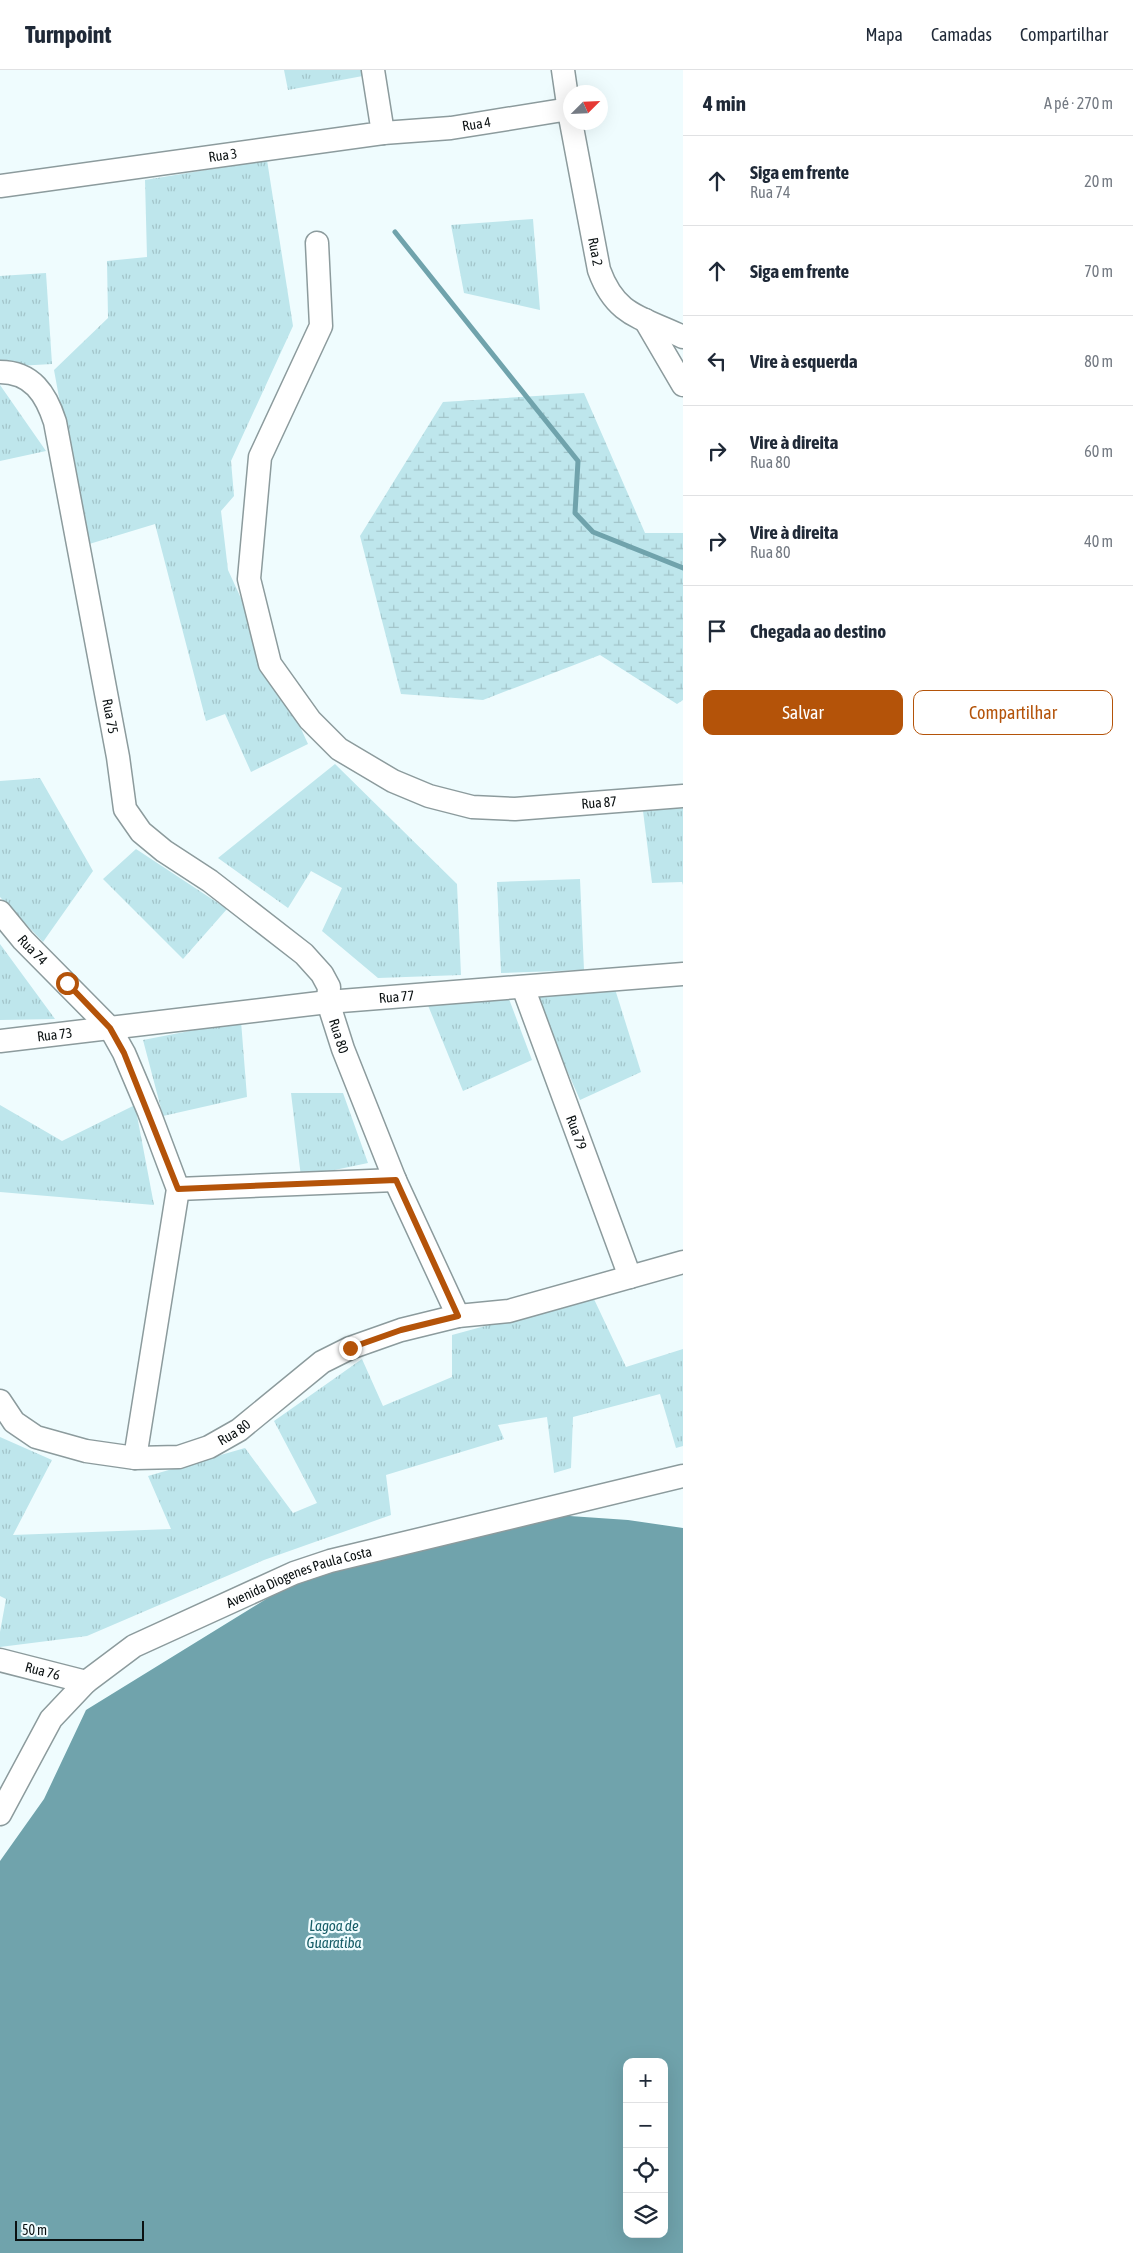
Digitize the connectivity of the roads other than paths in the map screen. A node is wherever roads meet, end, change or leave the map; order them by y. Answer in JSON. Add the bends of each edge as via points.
{"nodes":[{"id":1,"x":374,"y":70,"type":"edge"},
{"id":2,"x":563,"y":70,"type":"edge"},
{"id":3,"x":565,"y":85,"type":"edge"},
{"id":4,"x":563,"y":117,"type":"edge"},
{"id":5,"x":573,"y":130,"type":"edge"},
{"id":6,"x":383,"y":133,"type":"junction"},
{"id":7,"x":0,"y":186,"type":"edge"},
{"id":8,"x":317,"y":243,"type":"dead end"},
{"id":9,"x":644,"y":320,"type":"junction"},
{"id":10,"x":683,"y":337,"type":"edge"},
{"id":11,"x":0,"y":372,"type":"edge"},
{"id":12,"x":683,"y":385,"type":"edge"},
{"id":13,"x":683,"y":796,"type":"edge"},
{"id":14,"x":0,"y":912,"type":"edge"},
{"id":15,"x":683,"y":974,"type":"edge"},
{"id":16,"x":523,"y":987,"type":"junction"},
{"id":17,"x":328,"y":1002,"type":"junction"},
{"id":18,"x":110,"y":1028,"type":"junction"},
{"id":19,"x":0,"y":1041,"type":"edge"},
{"id":20,"x":396,"y":1180,"type":"junction"},
{"id":21,"x":178,"y":1189,"type":"junction"},
{"id":22,"x":683,"y":1262,"type":"edge"},
{"id":23,"x":630,"y":1277,"type":"junction"},
{"id":24,"x":458,"y":1316,"type":"junction"},
{"id":25,"x":0,"y":1401,"type":"edge"},
{"id":26,"x":135,"y":1458,"type":"junction"},
{"id":27,"x":683,"y":1476,"type":"edge"},
{"id":28,"x":0,"y":1660,"type":"edge"},
{"id":29,"x":86,"y":1682,"type":"junction"},
{"id":30,"x":0,"y":1814,"type":"edge"}],
"edges":[{"from":1,"to":6,"type":"street"},
{"from":2,"to":3,"type":"street","name":"Rua 2"},
{"from":4,"to":6,"type":"street","name":"Rua 4"},
{"from":5,"to":9,"type":"street","name":"Rua 2","via":[[599,270],[616,304]]},
{"from":6,"to":7,"type":"street","name":"Rua 3"},
{"from":8,"to":13,"type":"street","name":"Rua 87","via":[[321,326],[260,457],[249,579],[270,664],[310,720],[339,749],[393,781],[429,796],[472,807],[515,808]]},
{"from":9,"to":10,"type":"street","name":"Rua 2"},
{"from":9,"to":12,"type":"street"},
{"from":11,"to":17,"type":"street","name":"Rua 75","via":[[12,372],[39,389],[48,400],[55,422],[126,809],[140,832],[304,954],[329,987]]},
{"from":14,"to":18,"type":"street","name":"Rua 74","via":[[23,940]]},
{"from":15,"to":16,"type":"street","name":"Rua 77"},
{"from":16,"to":17,"type":"street","name":"Rua 77"},
{"from":16,"to":23,"type":"street","name":"Rua 79"},
{"from":17,"to":18,"type":"street","name":"Rua 77"},
{"from":17,"to":20,"type":"street","name":"Rua 80","via":[[343,1049]]},
{"from":18,"to":19,"type":"street","name":"Rua 73"},
{"from":18,"to":21,"type":"street","name":"Rua 74","via":[[149,1112]]},
{"from":20,"to":21,"type":"street"},
{"from":20,"to":24,"type":"street","name":"Rua 80"},
{"from":21,"to":26,"type":"street"},
{"from":22,"to":23,"type":"street","name":"Rua 80"},
{"from":23,"to":24,"type":"street","name":"Rua 80","via":[[509,1311]]},
{"from":24,"to":26,"type":"street","name":"Rua 80","via":[[401,1330],[322,1362],[238,1430],[209,1447],[179,1456]]},
{"from":25,"to":26,"type":"street","name":"Rua 80","via":[[14,1422],[36,1437],[86,1451]]},
{"from":27,"to":29,"type":"street","name":"Avenida Diogenes Paula Costa","via":[[367,1550],[303,1570],[134,1646]]},
{"from":28,"to":29,"type":"street","name":"Rua 76"},
{"from":29,"to":30,"type":"street","name":"Avenida Diogenes Paula Costa","via":[[51,1719]]}]}
